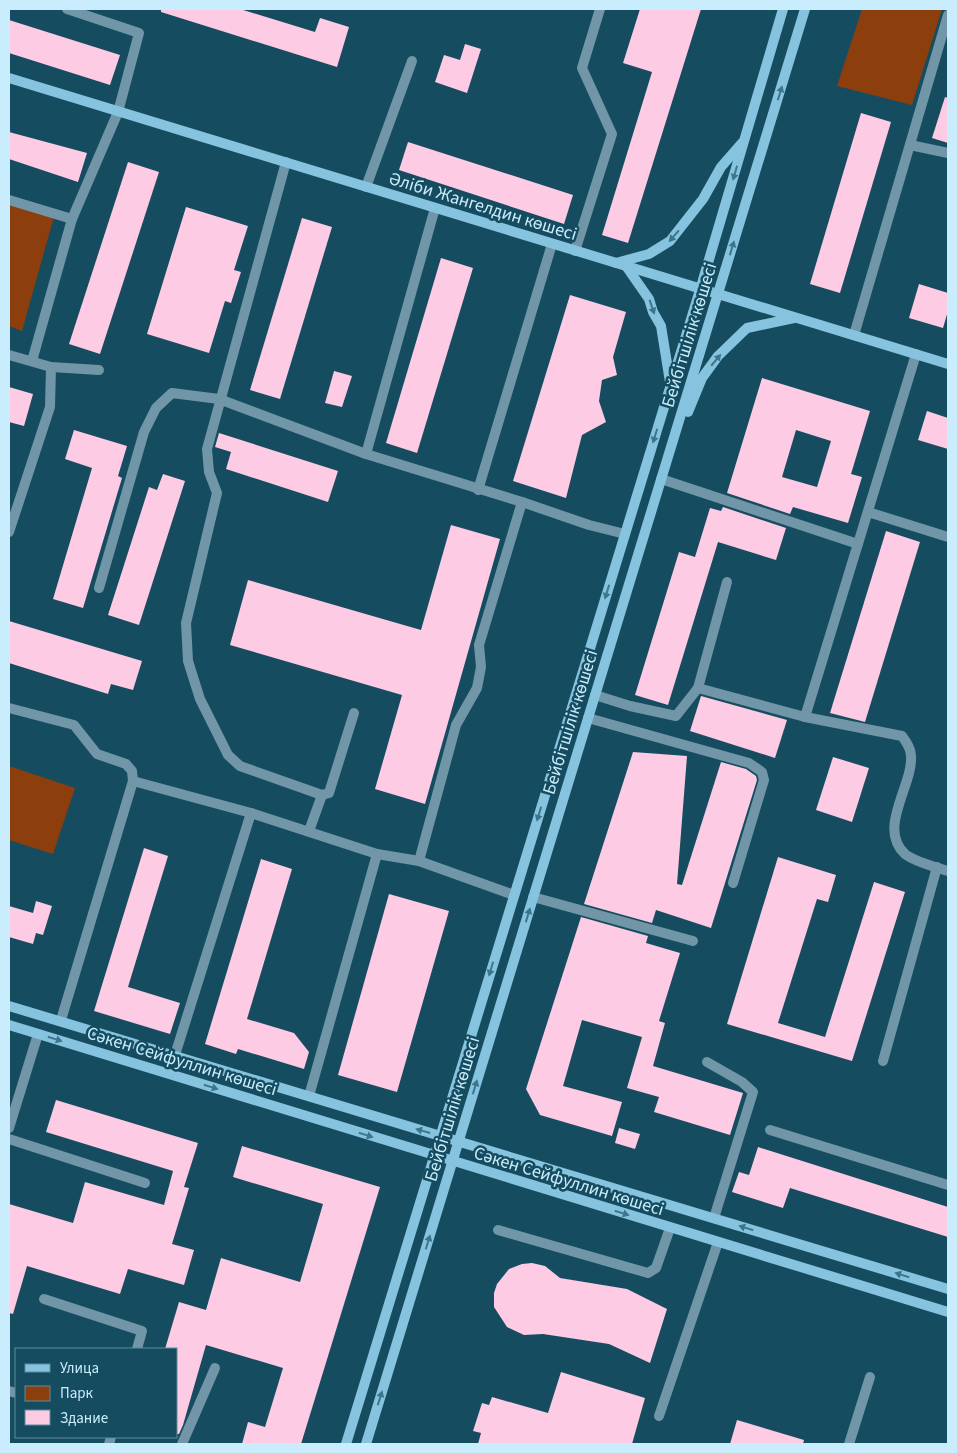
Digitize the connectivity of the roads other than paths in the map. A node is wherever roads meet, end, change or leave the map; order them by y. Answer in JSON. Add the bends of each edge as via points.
{"nodes":[{"id":1,"x":67,"y":9,"type":"edge"},
{"id":2,"x":600,"y":9,"type":"edge"},
{"id":3,"x":783,"y":9,"type":"edge"},
{"id":4,"x":805,"y":9,"type":"edge"},
{"id":5,"x":948,"y":15,"type":"edge"},
{"id":6,"x":412,"y":61,"type":"dead end"},
{"id":7,"x":9,"y":78,"type":"edge"},
{"id":8,"x":118,"y":112,"type":"junction"},
{"id":9,"x":744,"y":140,"type":"junction"},
{"id":10,"x":910,"y":145,"type":"junction"},
{"id":11,"x":948,"y":154,"type":"edge"},
{"id":12,"x":286,"y":162,"type":"junction"},
{"id":13,"x":366,"y":187,"type":"junction"},
{"id":14,"x":9,"y":200,"type":"edge"},
{"id":15,"x":434,"y":208,"type":"junction"},
{"id":16,"x":72,"y":218,"type":"junction"},
{"id":17,"x":552,"y":244,"type":"junction"},
{"id":18,"x":575,"y":251,"type":"junction"},
{"id":19,"x":615,"y":264,"type":"junction"},
{"id":20,"x":626,"y":266,"type":"junction"},
{"id":21,"x":700,"y":290,"type":"junction"},
{"id":22,"x":718,"y":295,"type":"junction"},
{"id":23,"x":796,"y":318,"type":"junction"},
{"id":24,"x":854,"y":336,"type":"junction"},
{"id":25,"x":916,"y":354,"type":"junction"},
{"id":26,"x":9,"y":355,"type":"edge"},
{"id":27,"x":32,"y":362,"type":"junction"},
{"id":28,"x":948,"y":364,"type":"edge"},
{"id":29,"x":51,"y":367,"type":"junction"},
{"id":30,"x":99,"y":370,"type":"dead end"},
{"id":31,"x":671,"y":384,"type":"junction"},
{"id":32,"x":219,"y":399,"type":"junction"},
{"id":33,"x":676,"y":432,"type":"junction"},
{"id":34,"x":366,"y":454,"type":"junction"},
{"id":35,"x":661,"y":479,"type":"junction"},
{"id":36,"x":478,"y":490,"type":"junction"},
{"id":37,"x":522,"y":502,"type":"junction"},
{"id":38,"x":868,"y":512,"type":"junction"},
{"id":39,"x":9,"y":532,"type":"edge"},
{"id":40,"x":625,"y":534,"type":"junction"},
{"id":41,"x":948,"y":537,"type":"edge"},
{"id":42,"x":858,"y":544,"type":"junction"},
{"id":43,"x":727,"y":582,"type":"dead end"},
{"id":44,"x":99,"y":588,"type":"dead end"},
{"id":45,"x":698,"y":688,"type":"junction"},
{"id":46,"x":595,"y":695,"type":"junction"},
{"id":47,"x":9,"y":708,"type":"edge"},
{"id":48,"x":354,"y":713,"type":"dead end"},
{"id":49,"x":805,"y":717,"type":"junction"},
{"id":50,"x":588,"y":718,"type":"junction"},
{"id":51,"x":132,"y":781,"type":"junction"},
{"id":52,"x":322,"y":795,"type":"junction"},
{"id":53,"x":251,"y":813,"type":"junction"},
{"id":54,"x":309,"y":831,"type":"junction"},
{"id":55,"x":377,"y":854,"type":"junction"},
{"id":56,"x":419,"y":861,"type":"junction"},
{"id":57,"x":937,"y":867,"type":"junction"},
{"id":58,"x":948,"y":871,"type":"edge"},
{"id":59,"x":733,"y":883,"type":"dead end"},
{"id":60,"x":514,"y":895,"type":"junction"},
{"id":61,"x":533,"y":897,"type":"junction"},
{"id":62,"x":693,"y":941,"type":"dead end"},
{"id":63,"x":9,"y":1006,"type":"edge"},
{"id":64,"x":61,"y":1020,"type":"junction"},
{"id":65,"x":9,"y":1025,"type":"edge"},
{"id":66,"x":38,"y":1034,"type":"junction"},
{"id":67,"x":175,"y":1055,"type":"junction"},
{"id":68,"x":883,"y":1060,"type":"dead end"},
{"id":69,"x":707,"y":1062,"type":"dead end"},
{"id":70,"x":309,"y":1096,"type":"junction"},
{"id":71,"x":9,"y":1128,"type":"edge"},
{"id":72,"x":770,"y":1130,"type":"dead end"},
{"id":73,"x":441,"y":1136,"type":"junction"},
{"id":74,"x":9,"y":1139,"type":"edge"},
{"id":75,"x":459,"y":1141,"type":"junction"},
{"id":76,"x":434,"y":1157,"type":"junction"},
{"id":77,"x":452,"y":1162,"type":"junction"},
{"id":78,"x":146,"y":1183,"type":"dead end"},
{"id":79,"x":948,"y":1185,"type":"edge"},
{"id":80,"x":714,"y":1218,"type":"junction"},
{"id":81,"x":670,"y":1228,"type":"junction"},
{"id":82,"x":498,"y":1230,"type":"dead end"},
{"id":83,"x":718,"y":1242,"type":"junction"},
{"id":84,"x":948,"y":1289,"type":"edge"},
{"id":85,"x":44,"y":1299,"type":"dead end"},
{"id":86,"x":948,"y":1312,"type":"edge"},
{"id":87,"x":137,"y":1348,"type":"edge"},
{"id":88,"x":215,"y":1368,"type":"dead end"},
{"id":89,"x":870,"y":1377,"type":"dead end"},
{"id":90,"x":659,"y":1416,"type":"dead end"},
{"id":91,"x":182,"y":1444,"type":"edge"},
{"id":92,"x":346,"y":1444,"type":"edge"},
{"id":93,"x":366,"y":1444,"type":"edge"},
{"id":94,"x":849,"y":1444,"type":"edge"}],
"edges":[{"from":1,"to":8,"type":"lane","via":[[139,33]]},
{"from":2,"to":18,"type":"lane","via":[[582,68],[612,134]]},
{"from":3,"to":9,"type":"main road","name":"Бейбітшілік көшесі"},
{"from":22,"to":4,"type":"main road","name":"Бейбітшілік көшесі","one_way":true},
{"from":5,"to":10,"type":"lane"},
{"from":6,"to":13,"type":"lane"},
{"from":7,"to":8,"type":"main road","name":"Әліби Жангелдин көшесі"},
{"from":8,"to":12,"type":"main road","name":"Әліби Жангелдин көшесі"},
{"from":8,"to":16,"type":"lane"},
{"from":9,"to":19,"type":"main road","one_way":true,"via":[[721,167],[703,199],[670,241],[649,254]]},
{"from":9,"to":21,"type":"main road","name":"Бейбітшілік көшесі","one_way":true},
{"from":10,"to":11,"type":"lane"},
{"from":10,"to":24,"type":"lane"},
{"from":12,"to":13,"type":"main road","name":"Әліби Жангелдин көшесі"},
{"from":12,"to":32,"type":"lane"},
{"from":13,"to":15,"type":"main road","name":"Әліби Жангелдин көшесі"},
{"from":14,"to":16,"type":"lane"},
{"from":15,"to":17,"type":"main road","name":"Әліби Жангелдин көшесі"},
{"from":15,"to":34,"type":"lane"},
{"from":16,"to":27,"type":"lane"},
{"from":17,"to":18,"type":"main road","name":"Әліби Жангелдин көшесі"},
{"from":17,"to":36,"type":"lane"},
{"from":18,"to":19,"type":"main road","name":"Әліби Жангелдин көшесі"},
{"from":19,"to":20,"type":"main road","name":"Әліби Жангелдин көшесі"},
{"from":20,"to":21,"type":"main road","name":"Әліби Жангелдин көшесі"},
{"from":20,"to":31,"type":"main road","one_way":true,"via":[[649,299],[661,326]]},
{"from":21,"to":22,"type":"main road","name":"Әліби Жангелдин көшесі"},
{"from":21,"to":31,"type":"main road","name":"Бейбітшілік көшесі"},
{"from":22,"to":23,"type":"main road","name":"Әліби Жангелдин көшесі"},
{"from":22,"to":33,"type":"main road","name":"Бейбітшілік көшесі"},
{"from":23,"to":24,"type":"main road","name":"Әліби Жангелдин көшесі"},
{"from":33,"to":23,"type":"main road","one_way":true,"via":[[702,378],[718,356],[747,328]]},
{"from":24,"to":25,"type":"main road","name":"Әліби Жангелдин көшесі"},
{"from":25,"to":28,"type":"main road","name":"Әліби Жангелдин көшесі"},
{"from":25,"to":38,"type":"lane"},
{"from":26,"to":27,"type":"lane"},
{"from":27,"to":29,"type":"lane"},
{"from":29,"to":30,"type":"lane"},
{"from":29,"to":39,"type":"lane","via":[[50,408]]},
{"from":31,"to":40,"type":"main road","name":"Бейбітшілік көшесі","one_way":true},
{"from":32,"to":34,"type":"lane"},
{"from":32,"to":44,"type":"lane","via":[[172,393],[156,408],[144,432]]},
{"from":32,"to":52,"type":"lane","via":[[207,449],[209,472],[217,493],[186,623],[188,661],[200,699],[228,755],[240,766]]},
{"from":33,"to":35,"type":"main road","name":"Бейбітшілік көшесі"},
{"from":34,"to":36,"type":"lane"},
{"from":35,"to":42,"type":"lane"},
{"from":35,"to":46,"type":"main road","name":"Бейбітшілік көшесі"},
{"from":36,"to":37,"type":"lane"},
{"from":37,"to":40,"type":"lane"},
{"from":37,"to":56,"type":"lane","via":[[479,645],[481,667],[477,688],[456,726]]},
{"from":38,"to":41,"type":"lane"},
{"from":38,"to":42,"type":"lane"},
{"from":40,"to":60,"type":"main road","name":"Бейбітшілік көшесі","one_way":true},
{"from":42,"to":49,"type":"lane"},
{"from":43,"to":45,"type":"lane"},
{"from":45,"to":46,"type":"lane","via":[[676,716]]},
{"from":45,"to":49,"type":"lane"},
{"from":46,"to":50,"type":"main road","name":"Бейбітшілік көшесі"},
{"from":47,"to":51,"type":"lane","via":[[74,725],[97,754],[126,764],[132,771]]},
{"from":48,"to":52,"type":"lane","via":[[329,793]]},
{"from":49,"to":57,"type":"lane","via":[[902,736],[912,757],[894,829],[906,855]]},
{"from":50,"to":59,"type":"lane","via":[[750,763],[762,772],[764,780]]},
{"from":50,"to":61,"type":"main road","name":"Бейбітшілік көшесі"},
{"from":51,"to":53,"type":"lane"},
{"from":51,"to":64,"type":"lane"},
{"from":52,"to":54,"type":"lane"},
{"from":53,"to":54,"type":"lane"},
{"from":53,"to":67,"type":"lane"},
{"from":54,"to":55,"type":"lane"},
{"from":55,"to":56,"type":"lane"},
{"from":55,"to":70,"type":"lane"},
{"from":56,"to":60,"type":"lane"},
{"from":57,"to":58,"type":"lane"},
{"from":57,"to":68,"type":"lane"},
{"from":60,"to":73,"type":"main road","name":"Бейбітшілік көшесі","one_way":true},
{"from":61,"to":62,"type":"lane"},
{"from":75,"to":61,"type":"main road","name":"Бейбітшілік көшесі","one_way":true},
{"from":63,"to":64,"type":"main road","name":"Сәкен Сейфуллин көшесі"},
{"from":64,"to":67,"type":"main road","name":"Сәкен Сейфуллин көшесі"},
{"from":65,"to":66,"type":"main road","name":"Сәкен Сейфуллин көшесі"},
{"from":66,"to":71,"type":"lane"},
{"from":66,"to":76,"type":"main road","name":"Сәкен Сейфуллин көшесі","one_way":true},
{"from":67,"to":70,"type":"main road","name":"Сәкен Сейфуллин көшесі"},
{"from":69,"to":80,"type":"lane","via":[[753,1092]]},
{"from":73,"to":70,"type":"main road","name":"Сәкен Сейфуллин көшесі","one_way":true},
{"from":72,"to":79,"type":"lane"},
{"from":73,"to":75,"type":"main road","name":"Сәкен Сейфуллин көшесі"},
{"from":73,"to":76,"type":"main road","name":"Бейбітшілік көшесі"},
{"from":74,"to":78,"type":"lane"},
{"from":75,"to":77,"type":"main road","name":"Бейбітшілік көшесі"},
{"from":75,"to":80,"type":"main road","name":"Сәкен Сейфуллин көшесі"},
{"from":76,"to":77,"type":"main road","name":"Сәкен Сейфуллин көшесі"},
{"from":76,"to":92,"type":"main road","name":"Бейбітшілік көшесі"},
{"from":77,"to":81,"type":"main road","name":"Сәкен Сейфуллин көшесі","one_way":true},
{"from":93,"to":77,"type":"main road","name":"Бейбітшілік көшесі","one_way":true},
{"from":84,"to":80,"type":"main road","name":"Сәкен Сейфуллин көшесі","one_way":true},
{"from":81,"to":82,"type":"lane","via":[[656,1268],[648,1273]]},
{"from":81,"to":83,"type":"main road","name":"Сәкен Сейфуллин көшесі"},
{"from":83,"to":86,"type":"main road","name":"Сәкен Сейфуллин көшесі"},
{"from":83,"to":90,"type":"lane"},
{"from":85,"to":87,"type":"lane","via":[[142,1330]]},
{"from":88,"to":91,"type":"lane"},
{"from":89,"to":94,"type":"lane"}]}
